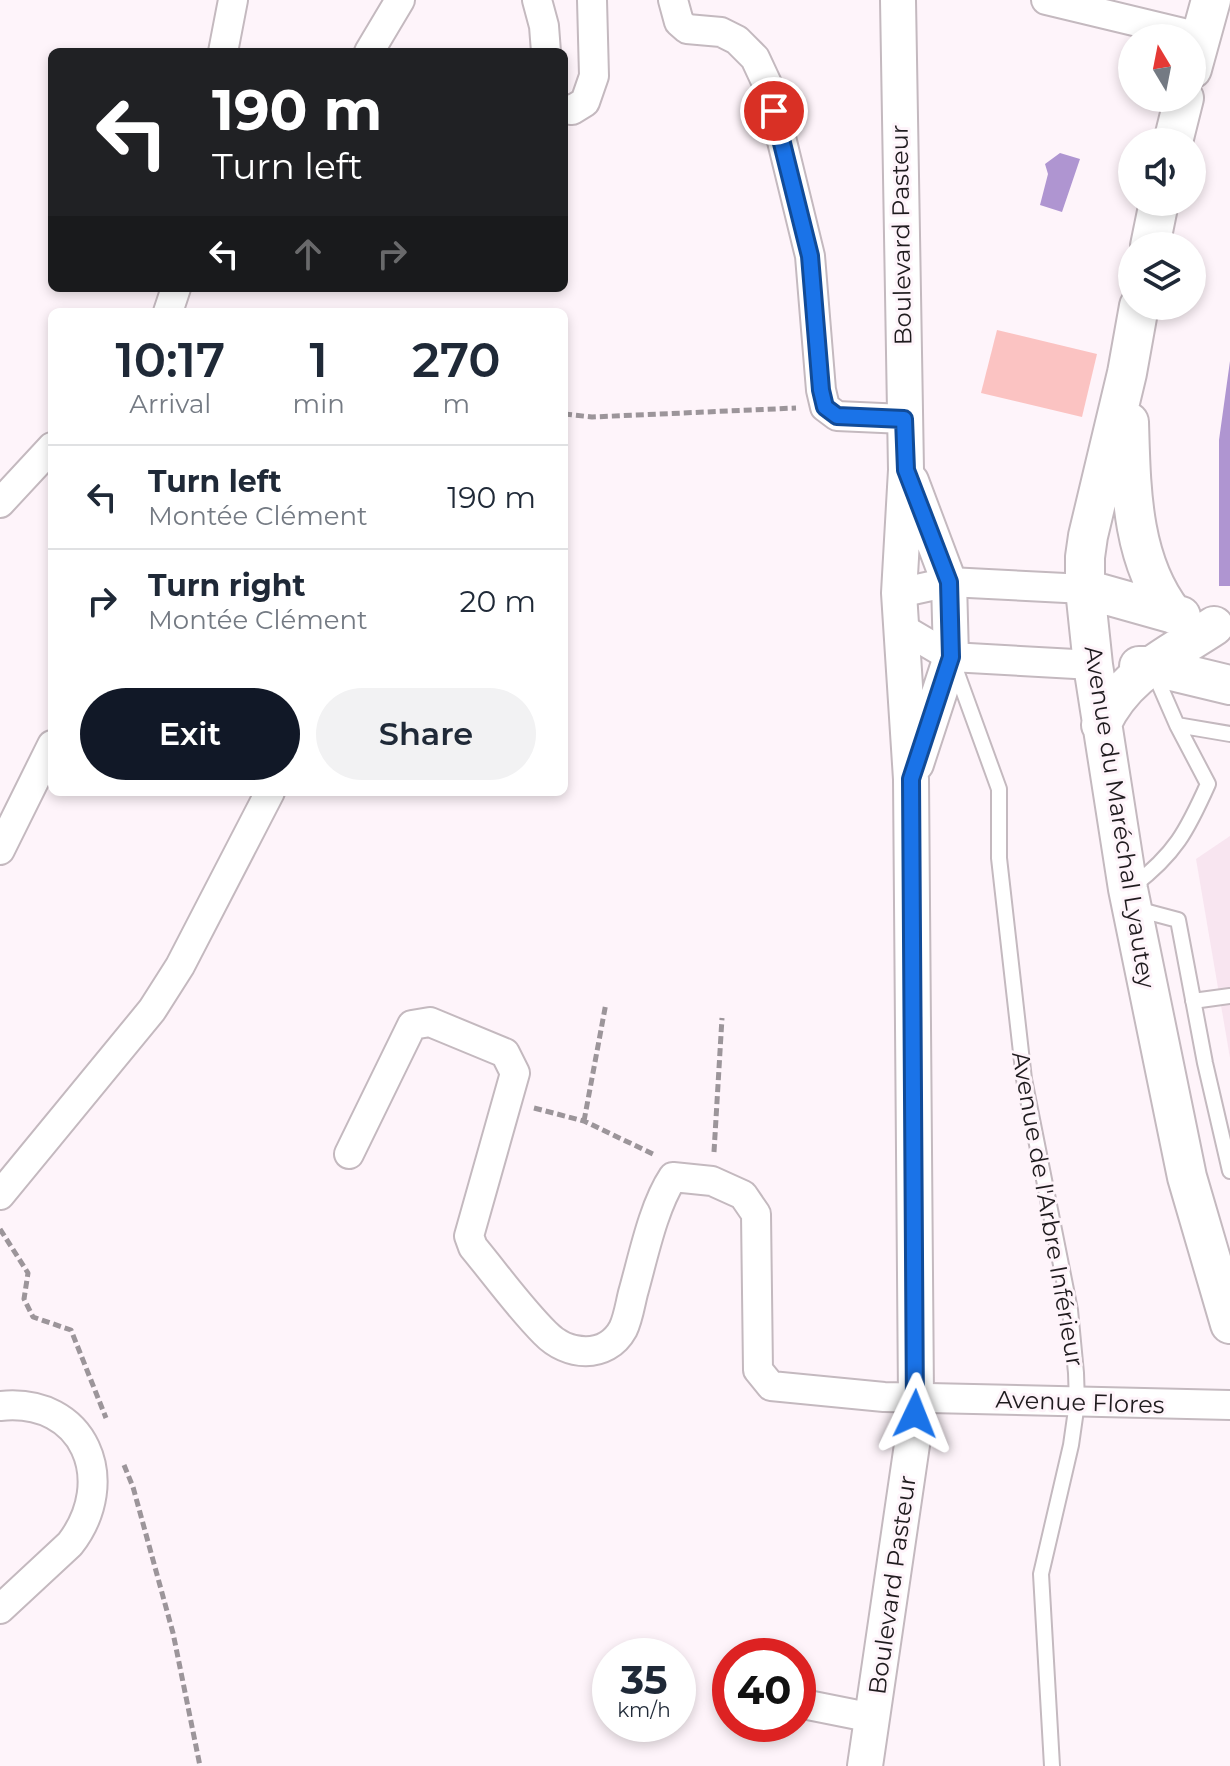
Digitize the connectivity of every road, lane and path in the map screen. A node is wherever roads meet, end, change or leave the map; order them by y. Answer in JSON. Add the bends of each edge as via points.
{"nodes":[{"id":1,"x":233,"y":0,"type":"edge"},
{"id":2,"x":400,"y":0,"type":"edge"},
{"id":3,"x":537,"y":0,"type":"edge"},
{"id":4,"x":592,"y":0,"type":"edge"},
{"id":5,"x":673,"y":0,"type":"edge"},
{"id":6,"x":898,"y":0,"type":"edge"},
{"id":7,"x":1046,"y":0,"type":"edge"},
{"id":8,"x":1211,"y":0,"type":"edge"},
{"id":9,"x":1204,"y":24,"type":"edge"},
{"id":10,"x":1118,"y":25,"type":"edge"},
{"id":11,"x":224,"y":48,"type":"edge"},
{"id":12,"x":371,"y":48,"type":"edge"},
{"id":13,"x":546,"y":48,"type":"edge"},
{"id":14,"x":568,"y":110,"type":"edge"},
{"id":15,"x":1136,"y":320,"type":"edge"},
{"id":16,"x":1127,"y":373,"type":"junction"},
{"id":17,"x":825,"y":407,"type":"junction"},
{"id":18,"x":568,"y":414,"type":"edge"},
{"id":19,"x":904,"y":419,"type":"junction"},
{"id":20,"x":48,"y":451,"type":"edge"},
{"id":21,"x":906,"y":470,"type":"junction"},
{"id":22,"x":0,"y":503,"type":"edge"},
{"id":23,"x":949,"y":582,"type":"junction"},
{"id":24,"x":1085,"y":589,"type":"junction"},
{"id":25,"x":899,"y":593,"type":"junction"},
{"id":26,"x":1205,"y":623,"type":"edge"},
{"id":27,"x":900,"y":627,"type":"junction"},
{"id":28,"x":951,"y":657,"type":"junction"},
{"id":29,"x":1093,"y":665,"type":"junction"},
{"id":30,"x":1151,"y":666,"type":"junction"},
{"id":31,"x":1220,"y":682,"type":"edge"},
{"id":32,"x":1101,"y":725,"type":"junction"},
{"id":33,"x":1177,"y":725,"type":"junction"},
{"id":34,"x":1227,"y":737,"type":"edge"},
{"id":35,"x":48,"y":753,"type":"edge"},
{"id":36,"x":911,"y":779,"type":"junction"},
{"id":37,"x":268,"y":796,"type":"edge"},
{"id":38,"x":0,"y":850,"type":"edge"},
{"id":39,"x":1130,"y":898,"type":"junction"},
{"id":40,"x":1230,"y":996,"type":"edge"},
{"id":41,"x":1193,"y":1001,"type":"junction"},
{"id":42,"x":606,"y":1003,"type":"dead end"},
{"id":43,"x":722,"y":1018,"type":"dead end"},
{"id":44,"x":508,"y":1101,"type":"junction"},
{"id":45,"x":584,"y":1121,"type":"junction"},
{"id":46,"x":349,"y":1154,"type":"dead end"},
{"id":47,"x":1230,"y":1171,"type":"edge"},
{"id":48,"x":673,"y":1177,"type":"junction"},
{"id":49,"x":712,"y":1181,"type":"junction"},
{"id":50,"x":0,"y":1195,"type":"edge"},
{"id":51,"x":1230,"y":1324,"type":"edge"},
{"id":52,"x":916,"y":1398,"type":"junction"},
{"id":53,"x":1077,"y":1403,"type":"junction"},
{"id":54,"x":1230,"y":1405,"type":"edge"},
{"id":55,"x":0,"y":1406,"type":"edge"},
{"id":56,"x":0,"y":1609,"type":"edge"},
{"id":57,"x":816,"y":1707,"type":"edge"},
{"id":58,"x":873,"y":1718,"type":"junction"},
{"id":59,"x":865,"y":1766,"type":"edge"},
{"id":60,"x":1052,"y":1766,"type":"edge"}],
"edges":[{"from":1,"to":11,"type":"street"},
{"from":2,"to":12,"type":"street"},
{"from":3,"to":13,"type":"street"},
{"from":4,"to":14,"type":"street","via":[[594,76],[585,102]]},
{"from":5,"to":17,"type":"street","via":[[679,22],[687,29],[721,32],[737,40],[755,58],[769,88],[810,256]]},
{"from":6,"to":19,"type":"street","name":"Boulevard Pasteur"},
{"from":7,"to":10,"type":"street"},
{"from":8,"to":9,"type":"main road"},
{"from":15,"to":16,"type":"main road","name":"Avenue du Maréchal Lyautey"},
{"from":16,"to":24,"type":"main road","name":"Avenue du Maréchal Lyautey","via":[[1088,536]]},
{"from":16,"to":26,"type":"main road","via":[[1130,476],[1146,570],[1155,589]]},
{"from":17,"to":18,"type":"path"},
{"from":17,"to":19,"type":"street","via":[[837,416]]},
{"from":19,"to":21,"type":"street","name":"Boulevard Pasteur"},
{"from":20,"to":22,"type":"street"},
{"from":21,"to":23,"type":"street","name":"Boulevard Pasteur"},
{"from":21,"to":25,"type":"street","name":"Boulevard Pasteur"},
{"from":23,"to":24,"type":"street"},
{"from":23,"to":25,"type":"street"},
{"from":23,"to":28,"type":"street","name":"Boulevard Pasteur"},
{"from":24,"to":26,"type":"main road"},
{"from":24,"to":29,"type":"main road","name":"Avenue du Maréchal Lyautey"},
{"from":25,"to":27,"type":"street","name":"Boulevard Pasteur"},
{"from":26,"to":30,"type":"main road"},
{"from":27,"to":28,"type":"street"},
{"from":27,"to":36,"type":"street","name":"Boulevard Pasteur"},
{"from":28,"to":29,"type":"street"},
{"from":28,"to":36,"type":"street","name":"Boulevard Pasteur"},
{"from":28,"to":53,"type":"lane","name":"Avenue de l'Arbre Inférieur","via":[[999,789],[999,858],[1024,1079],[1070,1310]]},
{"from":29,"to":30,"type":"main road"},
{"from":29,"to":32,"type":"main road","name":"Avenue du Maréchal Lyautey"},
{"from":30,"to":31,"type":"main road"},
{"from":30,"to":32,"type":"main road","via":[[1122,689]]},
{"from":30,"to":33,"type":"lane"},
{"from":32,"to":39,"type":"main road","name":"Avenue du Maréchal Lyautey"},
{"from":33,"to":34,"type":"lane"},
{"from":33,"to":39,"type":"lane","via":[[1208,784],[1187,832]]},
{"from":35,"to":38,"type":"street"},
{"from":36,"to":52,"type":"street","name":"Boulevard Pasteur"},
{"from":37,"to":50,"type":"street","via":[[187,954],[152,1010]]},
{"from":39,"to":41,"type":"lane","via":[[1178,920]]},
{"from":39,"to":51,"type":"main road","name":"Avenue du Maréchal Lyautey","via":[[1187,1177]]},
{"from":40,"to":41,"type":"lane"},
{"from":41,"to":47,"type":"lane"},
{"from":42,"to":45,"type":"path"},
{"from":43,"to":49,"type":"path"},
{"from":44,"to":45,"type":"path"},
{"from":44,"to":46,"type":"street","via":[[515,1073],[505,1053],[430,1022],[412,1025]]},
{"from":44,"to":48,"type":"street","via":[[469,1236],[546,1336],[572,1350],[592,1353],[612,1343],[624,1328]]},
{"from":45,"to":48,"type":"path","via":[[657,1156]]},
{"from":48,"to":49,"type":"street","name":"Avenue Flores"},
{"from":49,"to":52,"type":"street","name":"Avenue Flores","via":[[743,1195],[756,1214],[758,1370],[771,1386]]},
{"from":52,"to":53,"type":"street","name":"Avenue Flores"},
{"from":52,"to":58,"type":"street","name":"Boulevard Pasteur"},
{"from":53,"to":54,"type":"street","name":"Avenue Flores"},
{"from":53,"to":60,"type":"lane","name":"Avenue de l'Arbre Inférieur","via":[[1041,1574]]},
{"from":55,"to":56,"type":"street","via":[[22,1404],[60,1418],[82,1441],[94,1476],[92,1503],[79,1532]]},
{"from":57,"to":58,"type":"street"},
{"from":58,"to":59,"type":"street","name":"Boulevard Pasteur"}]}
